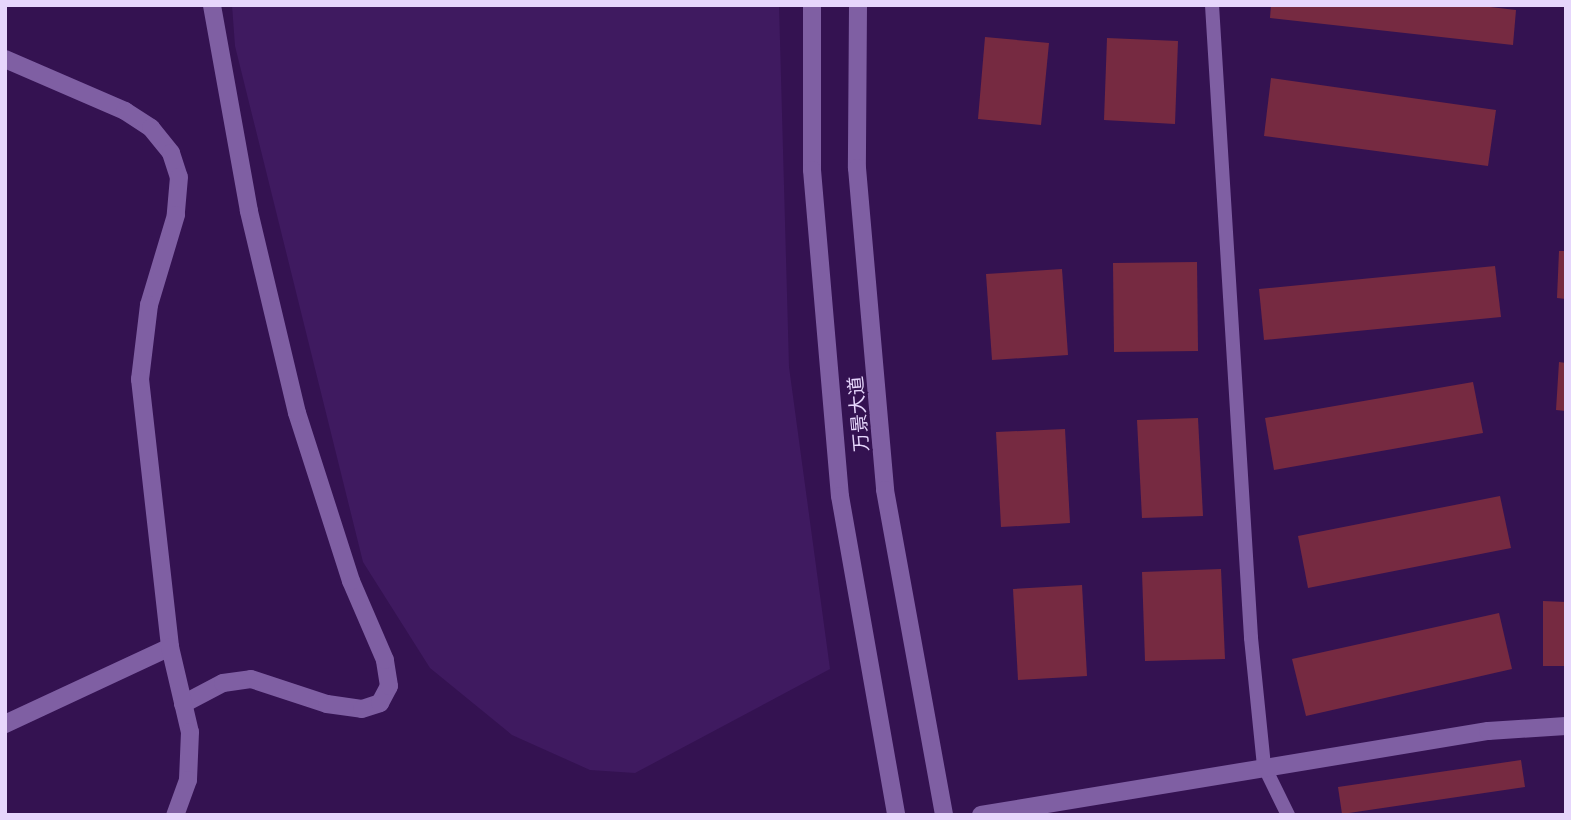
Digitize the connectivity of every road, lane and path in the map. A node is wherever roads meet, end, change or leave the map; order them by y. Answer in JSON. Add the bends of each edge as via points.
{"nodes":[{"id":1,"x":212,"y":5,"type":"edge"},
{"id":2,"x":812,"y":5,"type":"edge"},
{"id":3,"x":858,"y":5,"type":"edge"},
{"id":4,"x":1212,"y":5,"type":"edge"},
{"id":5,"x":5,"y":58,"type":"edge"},
{"id":6,"x":170,"y":647,"type":"junction"},
{"id":7,"x":183,"y":704,"type":"junction"},
{"id":8,"x":5,"y":724,"type":"edge"},
{"id":9,"x":1566,"y":726,"type":"edge"},
{"id":10,"x":1264,"y":766,"type":"junction"},
{"id":11,"x":175,"y":815,"type":"edge"},
{"id":12,"x":896,"y":815,"type":"edge"},
{"id":13,"x":943,"y":815,"type":"edge"},
{"id":14,"x":981,"y":815,"type":"edge"},
{"id":15,"x":1288,"y":815,"type":"edge"}],
"edges":[{"from":1,"to":7,"type":"main road","via":[[249,211],[294,401],[347,570],[385,660],[389,686],[380,703],[362,709],[327,704],[251,679],[216,685]]},
{"from":2,"to":12,"type":"main road","name":"万景大道","via":[[812,170],[840,496]]},
{"from":3,"to":13,"type":"main road","name":"万景大道","via":[[857,168],[885,491]]},
{"from":4,"to":10,"type":"lane","via":[[1249,611]]},
{"from":5,"to":6,"type":"main road","via":[[125,111],[151,128],[171,153],[179,177],[176,215],[149,305],[140,379]]},
{"from":6,"to":7,"type":"main road"},
{"from":6,"to":8,"type":"main road"},
{"from":7,"to":11,"type":"main road","via":[[190,732],[188,780]]},
{"from":9,"to":10,"type":"main road","via":[[1488,731]]},
{"from":10,"to":14,"type":"main road"},
{"from":10,"to":15,"type":"lane"}]}
